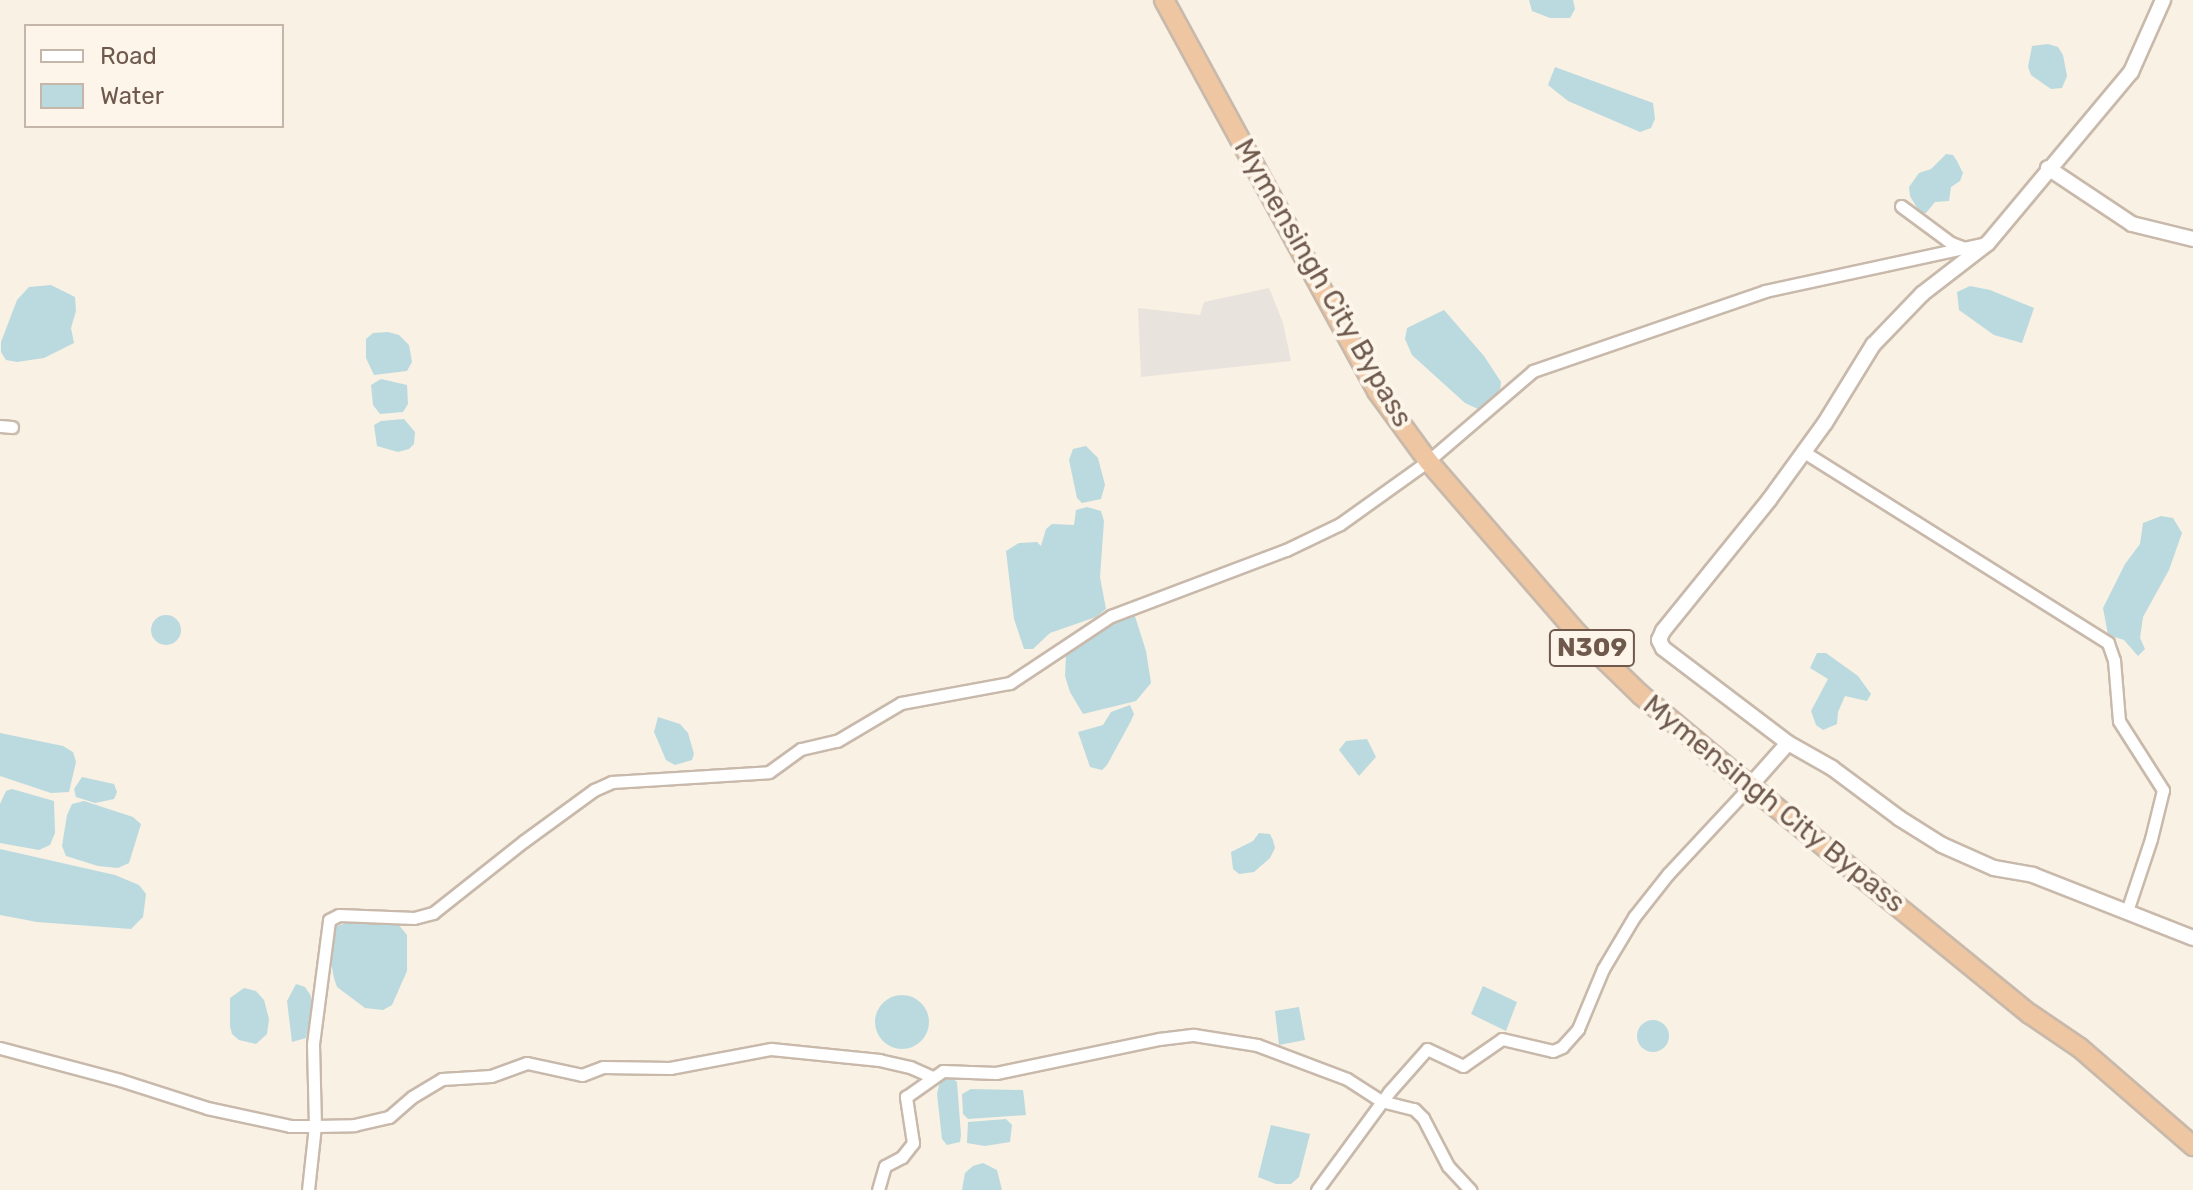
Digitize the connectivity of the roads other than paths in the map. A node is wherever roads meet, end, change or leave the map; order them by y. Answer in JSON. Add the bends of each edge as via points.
{"nodes":[{"id":1,"x":1164,"y":0,"type":"edge"},
{"id":2,"x":2163,"y":0,"type":"edge"},
{"id":3,"x":2048,"y":168,"type":"junction"},
{"id":4,"x":1901,"y":206,"type":"dead end"},
{"id":5,"x":2193,"y":239,"type":"edge"},
{"id":6,"x":1988,"y":243,"type":"junction"},
{"id":7,"x":1965,"y":248,"type":"junction"},
{"id":8,"x":1804,"y":452,"type":"junction"},
{"id":9,"x":1428,"y":461,"type":"junction"},
{"id":10,"x":1788,"y":743,"type":"junction"},
{"id":11,"x":1750,"y":786,"type":"junction"},
{"id":12,"x":2127,"y":911,"type":"junction"},
{"id":13,"x":2193,"y":938,"type":"edge"},
{"id":14,"x":0,"y":1048,"type":"edge"},
{"id":15,"x":932,"y":1077,"type":"junction"},
{"id":16,"x":1381,"y":1101,"type":"junction"},
{"id":17,"x":315,"y":1126,"type":"junction"},
{"id":18,"x":2193,"y":1146,"type":"edge"},
{"id":19,"x":308,"y":1190,"type":"edge"},
{"id":20,"x":878,"y":1190,"type":"edge"},
{"id":21,"x":1317,"y":1190,"type":"edge"},
{"id":22,"x":1470,"y":1190,"type":"edge"}],
"edges":[{"from":1,"to":9,"type":"highway","name":"Mymensingh City Bypass","number":"N309","via":[[1377,391]]},
{"from":2,"to":3,"type":"street","via":[[2131,72]]},
{"from":3,"to":5,"type":"street","via":[[2132,224]]},
{"from":3,"to":6,"type":"street"},
{"from":4,"to":7,"type":"street"},
{"from":6,"to":7,"type":"street"},
{"from":6,"to":8,"type":"street","via":[[1922,294],[1873,345]]},
{"from":7,"to":9,"type":"street","via":[[1765,291],[1533,371]]},
{"from":8,"to":10,"type":"street","via":[[1659,640]]},
{"from":8,"to":12,"type":"street","via":[[2108,643],[2119,721],[2163,790]]},
{"from":9,"to":11,"type":"highway","name":"Mymensingh City Bypass","number":"N309","via":[[1577,633],[1641,695]]},
{"from":9,"to":17,"type":"street","via":[[1340,524],[1111,616],[1010,683],[901,703],[837,741],[801,749],[769,772],[612,782],[536,832],[433,913],[414,918],[339,915],[329,920],[313,1044]]},
{"from":10,"to":11,"type":"street"},
{"from":10,"to":12,"type":"street","via":[[1942,845],[1994,868],[2033,875]]},
{"from":11,"to":16,"type":"street","via":[[1634,917],[1603,969],[1578,1029],[1562,1047],[1553,1051],[1502,1039],[1466,1066],[1427,1049]]},
{"from":11,"to":18,"type":"highway","name":"Mymensingh City Bypass","number":"N309","via":[[2030,1014],[2080,1048]]},
{"from":12,"to":13,"type":"street"},
{"from":14,"to":17,"type":"street","via":[[207,1108],[290,1126]]},
{"from":15,"to":16,"type":"street","via":[[955,1070],[996,1073],[1159,1039],[1204,1036],[1257,1045],[1312,1064]]},
{"from":15,"to":17,"type":"street","via":[[879,1060],[771,1049],[670,1068],[603,1067],[582,1075],[527,1063],[491,1076],[442,1079],[389,1117]]},
{"from":15,"to":20,"type":"street","via":[[906,1097],[913,1143],[885,1166]]},
{"from":16,"to":21,"type":"street"},
{"from":16,"to":22,"type":"street","via":[[1421,1114],[1448,1166]]},
{"from":17,"to":19,"type":"street"}]}
